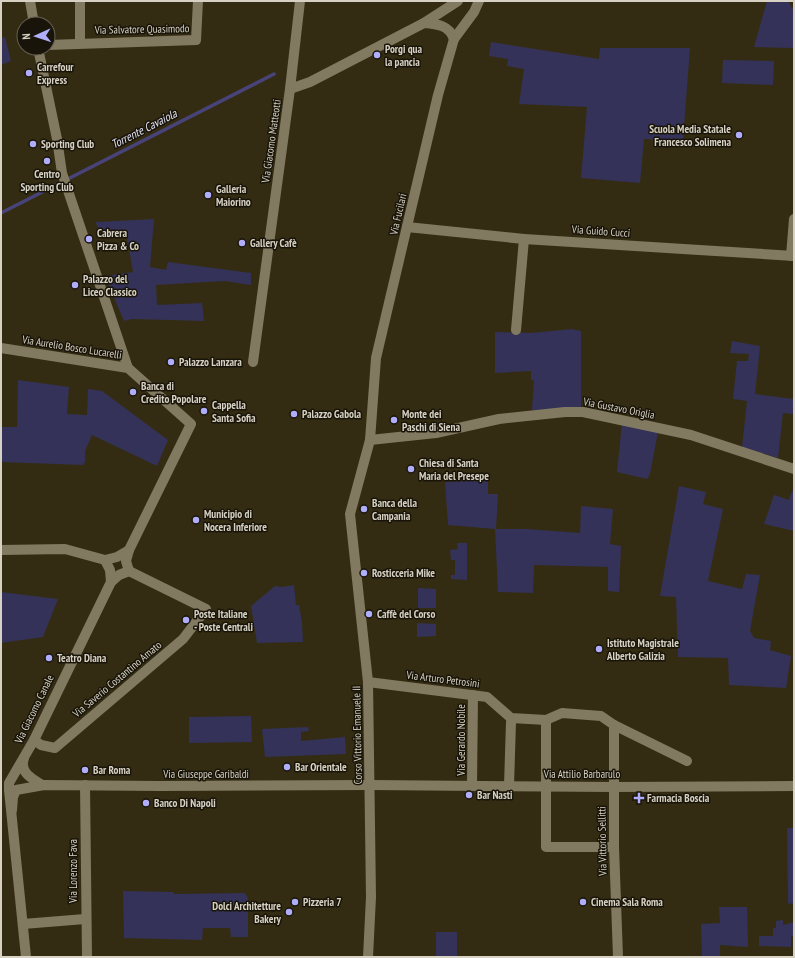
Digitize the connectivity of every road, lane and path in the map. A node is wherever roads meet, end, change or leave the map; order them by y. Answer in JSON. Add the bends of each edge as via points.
{"nodes":[{"id":1,"x":30,"y":1,"type":"edge"},
{"id":2,"x":80,"y":1,"type":"edge"},
{"id":3,"x":198,"y":1,"type":"edge"},
{"id":4,"x":300,"y":1,"type":"edge"},
{"id":5,"x":458,"y":1,"type":"edge"},
{"id":6,"x":478,"y":1,"type":"edge"},
{"id":7,"x":33,"y":16,"type":"edge"},
{"id":8,"x":424,"y":23,"type":"junction"},
{"id":9,"x":454,"y":39,"type":"junction"},
{"id":10,"x":80,"y":42,"type":"junction"},
{"id":11,"x":56,"y":44,"type":"edge"},
{"id":12,"x":40,"y":56,"type":"edge"},
{"id":13,"x":290,"y":89,"type":"junction"},
{"id":14,"x":794,"y":219,"type":"edge"},
{"id":15,"x":407,"y":227,"type":"junction"},
{"id":16,"x":524,"y":239,"type":"junction"},
{"id":17,"x":792,"y":256,"type":"edge"},
{"id":18,"x":516,"y":330,"type":"dead end"},
{"id":19,"x":1,"y":348,"type":"edge"},
{"id":20,"x":253,"y":362,"type":"dead end"},
{"id":21,"x":128,"y":368,"type":"junction"},
{"id":22,"x":370,"y":440,"type":"junction"},
{"id":23,"x":794,"y":469,"type":"edge"},
{"id":24,"x":350,"y":514,"type":"joint"},
{"id":25,"x":1,"y":550,"type":"edge"},
{"id":26,"x":129,"y":550,"type":"junction"},
{"id":27,"x":105,"y":560,"type":"junction"},
{"id":28,"x":129,"y":571,"type":"junction"},
{"id":29,"x":111,"y":582,"type":"junction"},
{"id":30,"x":368,"y":682,"type":"junction"},
{"id":31,"x":473,"y":695,"type":"junction"},
{"id":32,"x":546,"y":720,"type":"junction"},
{"id":33,"x":510,"y":722,"type":"dead end"},
{"id":34,"x":614,"y":725,"type":"junction"},
{"id":35,"x":34,"y":740,"type":"junction"},
{"id":36,"x":25,"y":756,"type":"junction"},
{"id":37,"x":687,"y":760,"type":"dead end"},
{"id":38,"x":5,"y":783,"type":"edge"},
{"id":39,"x":42,"y":785,"type":"junction"},
{"id":40,"x":85,"y":785,"type":"junction"},
{"id":41,"x":370,"y":785,"type":"junction"},
{"id":42,"x":472,"y":786,"type":"junction"},
{"id":43,"x":509,"y":786,"type":"junction"},
{"id":44,"x":546,"y":786,"type":"junction"},
{"id":45,"x":794,"y":786,"type":"edge"},
{"id":46,"x":613,"y":787,"type":"junction"},
{"id":47,"x":12,"y":810,"type":"junction"},
{"id":48,"x":614,"y":847,"type":"junction"},
{"id":49,"x":85,"y":919,"type":"junction"},
{"id":50,"x":23,"y":924,"type":"junction"},
{"id":51,"x":26,"y":957,"type":"edge"},
{"id":52,"x":87,"y":957,"type":"edge"},
{"id":53,"x":368,"y":957,"type":"edge"},
{"id":54,"x":618,"y":957,"type":"edge"}],
"edges":[{"from":1,"to":7,"type":"street"},
{"from":2,"to":10,"type":"street"},
{"from":3,"to":10,"type":"street","name":"Via Salvatore Quasimodo","via":[[196,40]]},
{"from":4,"to":13,"type":"street"},
{"from":5,"to":8,"type":"street","name":"Via Giacomo Matteotti"},
{"from":6,"to":9,"type":"street","name":"Via Fucilari","via":[[474,12]]},
{"from":8,"to":9,"type":"street","via":[[446,27],[452,32]]},
{"from":8,"to":13,"type":"street","name":"Via Giacomo Matteotti","via":[[310,82]]},
{"from":9,"to":15,"type":"street","name":"Via Fucilari"},
{"from":10,"to":11,"type":"street","name":"Via Salvatore Quasimodo"},
{"from":12,"to":21,"type":"street","via":[[62,173]]},
{"from":13,"to":20,"type":"street","name":"Via Giacomo Matteotti"},
{"from":14,"to":17,"type":"street"},
{"from":15,"to":16,"type":"street","name":"Via Guido Cucci"},
{"from":15,"to":22,"type":"street","name":"Via Fucilari","via":[[376,358]]},
{"from":16,"to":17,"type":"street","name":"Via Guido Cucci"},
{"from":16,"to":18,"type":"street"},
{"from":19,"to":21,"type":"street","name":"Via Aurelio Bosco Lucarelli"},
{"from":21,"to":26,"type":"street","name":"Via Aurelio Bosco Lucarelli","via":[[191,424]]},
{"from":22,"to":23,"type":"street","name":"Via Gustavo Origlia","via":[[436,433],[499,419],[583,412],[691,435]]},
{"from":22,"to":24,"type":"street","name":"Via Fucilari"},
{"from":24,"to":30,"type":"street","name":"Corso Vittorio Emanuele II"},
{"from":25,"to":27,"type":"street","via":[[65,550]]},
{"from":26,"to":27,"type":"street"},
{"from":26,"to":28,"type":"street","via":[[126,561]]},
{"from":27,"to":29,"type":"street","via":[[110,570]]},
{"from":28,"to":29,"type":"street"},
{"from":28,"to":35,"type":"street","name":"Via Saverio Costantino Amato","via":[[206,609],[182,639],[55,748],[41,745]]},
{"from":29,"to":35,"type":"street","name":"Via Giacomo Canale"},
{"from":30,"to":31,"type":"street","name":"Via Arturo Petrosini"},
{"from":30,"to":41,"type":"street","name":"Corso Vittorio Emanuele II"},
{"from":31,"to":32,"type":"street","name":"Via Arturo Petrosini","via":[[486,697],[510,718]]},
{"from":31,"to":42,"type":"street","name":"Via Gerardo Nobile"},
{"from":32,"to":34,"type":"street","name":"Via Arturo Petrosini","via":[[562,714],[601,716]]},
{"from":32,"to":44,"type":"street"},
{"from":33,"to":43,"type":"street"},
{"from":34,"to":37,"type":"street","name":"Via Arturo Petrosini"},
{"from":34,"to":46,"type":"street","name":"Via Vittorio Sellitti"},
{"from":35,"to":36,"type":"street","name":"Via Giacomo Canale"},
{"from":36,"to":38,"type":"street","name":"Via Giacomo Canale"},
{"from":36,"to":39,"type":"street","via":[[22,765],[24,772]]},
{"from":38,"to":47,"type":"street","via":[[9,790]]},
{"from":39,"to":40,"type":"street","name":"Via Giuseppe Garibaldi"},
{"from":39,"to":47,"type":"street","name":"Via Giuseppe Garibaldi","via":[[16,790]]},
{"from":40,"to":41,"type":"street","name":"Via Giuseppe Garibaldi"},
{"from":40,"to":49,"type":"street","name":"Via Lorenzo Fava"},
{"from":41,"to":42,"type":"street","name":"Via Attilio Barbarulo"},
{"from":41,"to":53,"type":"street","name":"Corso Vittorio Emanuele II","via":[[371,897]]},
{"from":42,"to":43,"type":"street","name":"Via Attilio Barbarulo"},
{"from":43,"to":44,"type":"street","name":"Via Attilio Barbarulo"},
{"from":44,"to":46,"type":"street","name":"Via Attilio Barbarulo"},
{"from":44,"to":48,"type":"street","via":[[546,847]]},
{"from":45,"to":46,"type":"street","name":"Via Attilio Barbarulo"},
{"from":46,"to":48,"type":"street","name":"Via Vittorio Sellitti"},
{"from":47,"to":50,"type":"street"},
{"from":48,"to":54,"type":"street","name":"Via Vittorio Sellitti"},
{"from":49,"to":50,"type":"street"},
{"from":49,"to":52,"type":"street","name":"Via Lorenzo Fava"},
{"from":50,"to":51,"type":"street"}]}
